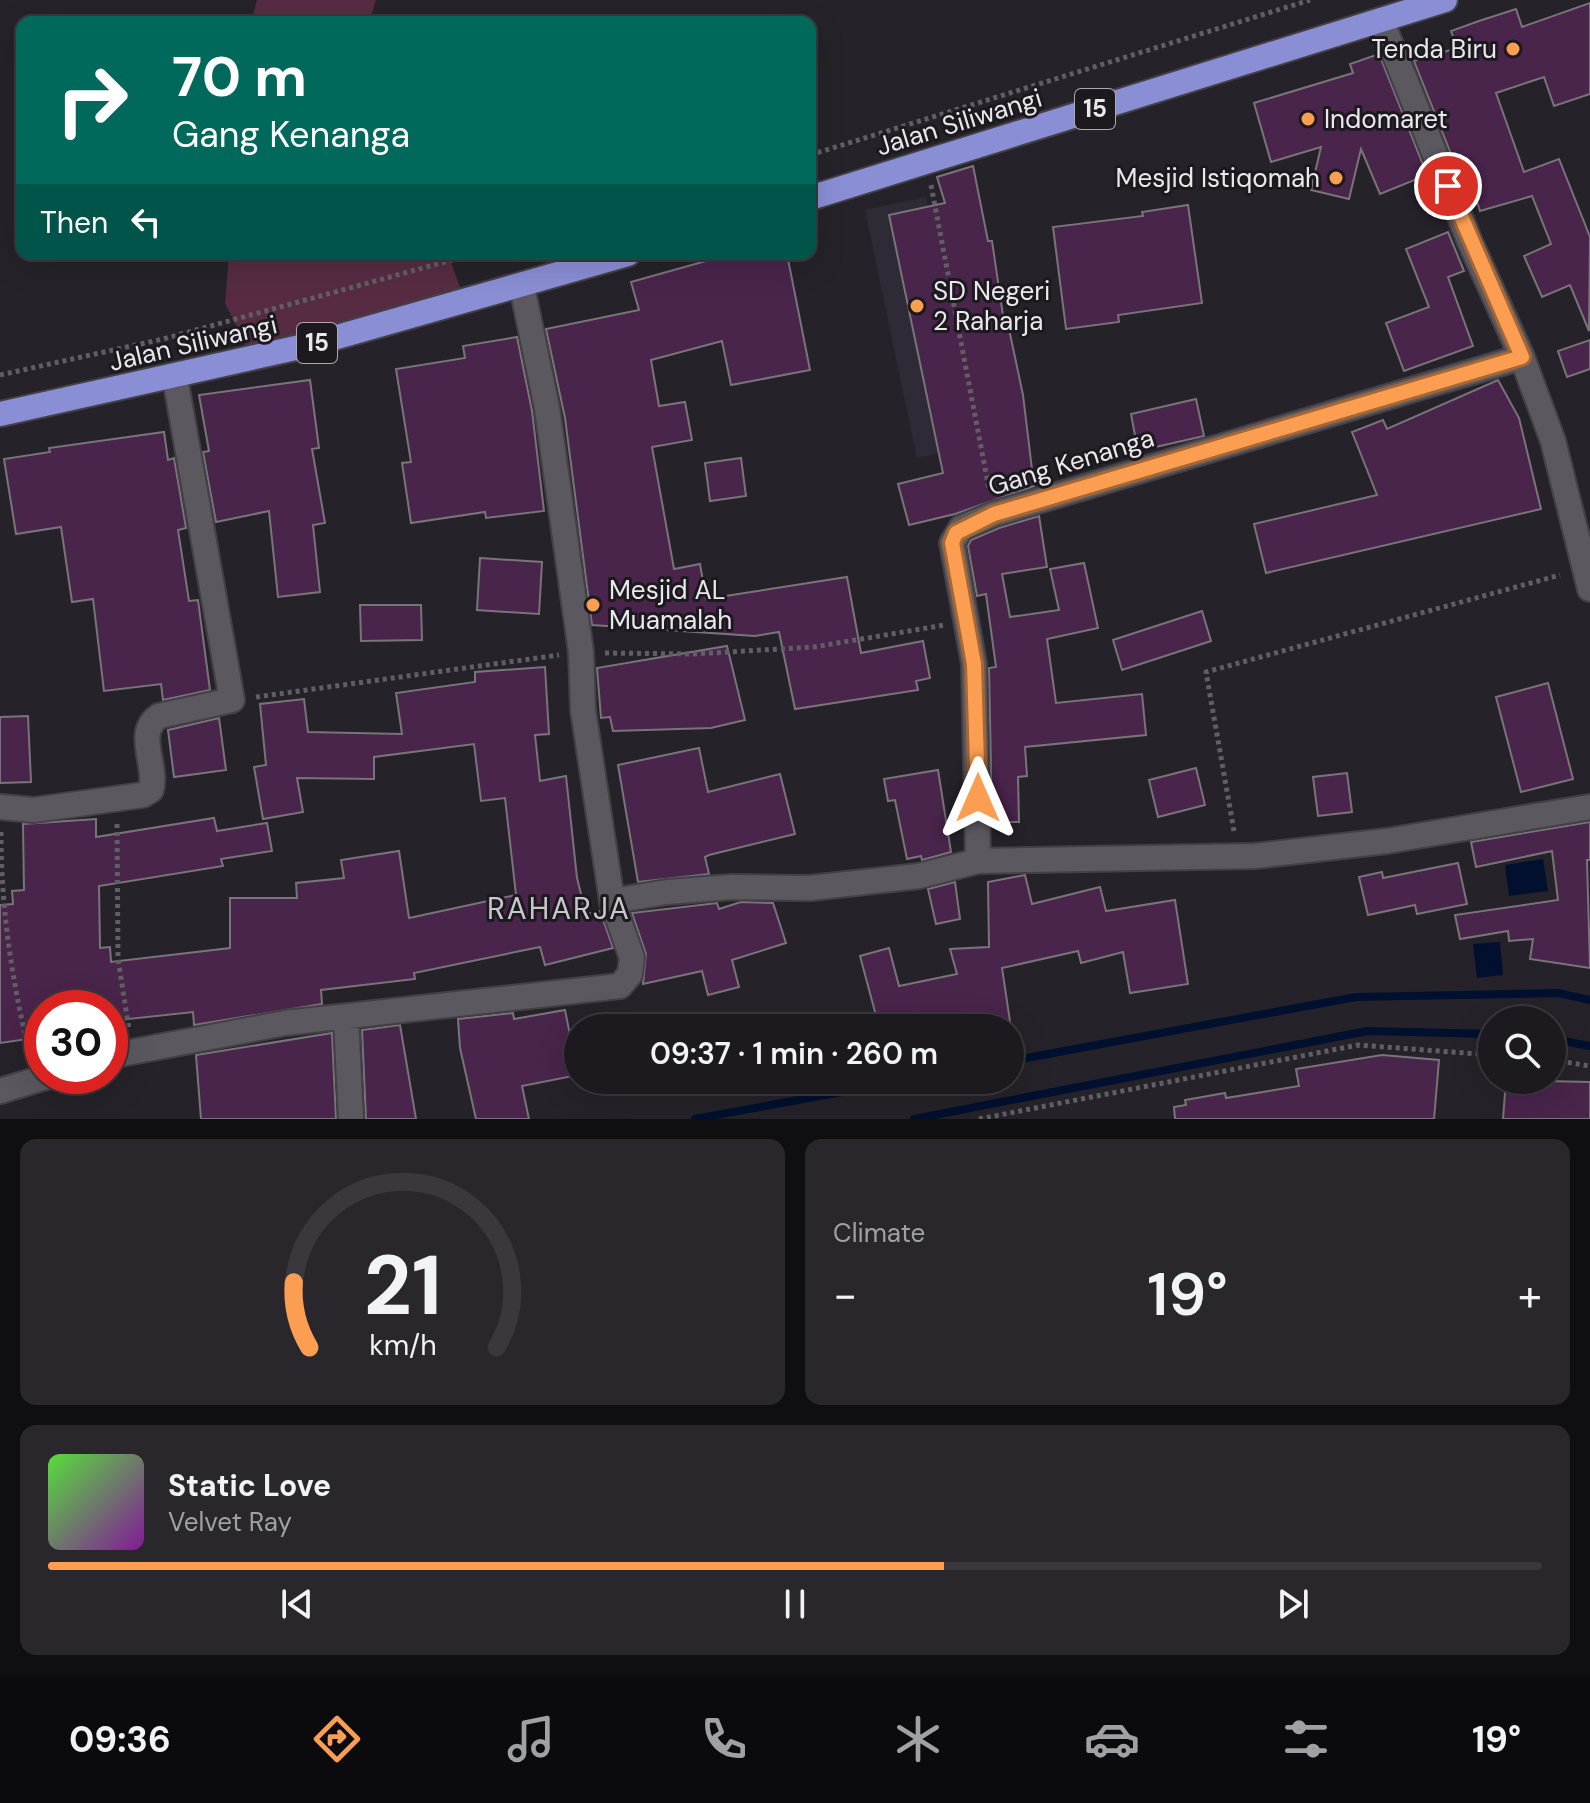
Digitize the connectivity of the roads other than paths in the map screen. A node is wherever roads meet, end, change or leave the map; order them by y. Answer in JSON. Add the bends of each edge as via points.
{"nodes":[{"id":1,"x":1445,"y":0,"type":"edge"},
{"id":2,"x":1381,"y":20,"type":"junction"},
{"id":3,"x":816,"y":196,"type":"edge"},
{"id":4,"x":609,"y":260,"type":"edge"},
{"id":5,"x":522,"y":287,"type":"junction"},
{"id":6,"x":1522,"y":357,"type":"junction"},
{"id":7,"x":175,"y":378,"type":"junction"},
{"id":8,"x":0,"y":414,"type":"edge"},
{"id":9,"x":1587,"y":579,"type":"edge"},
{"id":10,"x":0,"y":807,"type":"edge"},
{"id":11,"x":1590,"y":807,"type":"edge"},
{"id":12,"x":978,"y":861,"type":"junction"},
{"id":13,"x":612,"y":901,"type":"junction"},
{"id":14,"x":346,"y":1018,"type":"junction"},
{"id":15,"x":128,"y":1052,"type":"edge"},
{"id":16,"x":24,"y":1084,"type":"edge"},
{"id":17,"x":0,"y":1091,"type":"edge"},
{"id":18,"x":351,"y":1119,"type":"edge"}],
"edges":[{"from":1,"to":2,"type":"highway","name":"Jalan Siliwangi","number":"15"},
{"from":2,"to":3,"type":"highway","name":"Jalan Siliwangi","number":"15"},
{"from":2,"to":6,"type":"street"},
{"from":4,"to":5,"type":"highway","name":"Jalan Siliwangi","number":"15"},
{"from":5,"to":7,"type":"highway","name":"Jalan Siliwangi","number":"15"},
{"from":5,"to":13,"type":"street","via":[[547,408]]},
{"from":6,"to":9,"type":"street","via":[[1553,441]]},
{"from":6,"to":12,"type":"street","name":"Gang Kenanga","via":[[961,528],[952,543],[976,677]]},
{"from":7,"to":8,"type":"highway","name":"Jalan Siliwangi","number":"15"},
{"from":7,"to":10,"type":"street","via":[[232,700],[150,722],[146,733],[151,790],[34,810]]},
{"from":11,"to":12,"type":"street","via":[[1387,841],[1239,857]]},
{"from":12,"to":13,"type":"street","via":[[919,876],[810,888],[731,887]]},
{"from":13,"to":14,"type":"street","via":[[632,958],[630,974],[620,986]]},
{"from":14,"to":15,"type":"street","via":[[285,1023]]},
{"from":14,"to":18,"type":"street"},
{"from":16,"to":17,"type":"street"}]}
